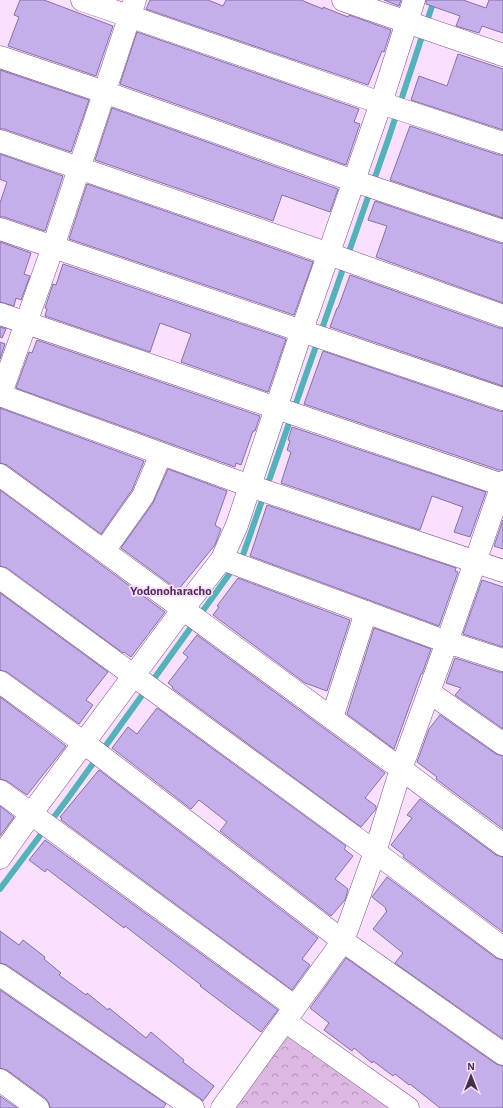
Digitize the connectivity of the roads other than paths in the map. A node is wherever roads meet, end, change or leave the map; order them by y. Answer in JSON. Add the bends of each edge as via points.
{"nodes":[{"id":1,"x":82,"y":0,"type":"edge"},
{"id":2,"x":343,"y":0,"type":"edge"},
{"id":3,"x":414,"y":0,"type":"edge"},
{"id":4,"x":132,"y":8,"type":"edge"},
{"id":5,"x":407,"y":22,"type":"junction"},
{"id":6,"x":503,"y":55,"type":"edge"},
{"id":7,"x":0,"y":57,"type":"edge"},
{"id":8,"x":104,"y":92,"type":"junction"},
{"id":9,"x":381,"y":103,"type":"junction"},
{"id":10,"x":0,"y":141,"type":"edge"},
{"id":11,"x":503,"y":143,"type":"edge"},
{"id":12,"x":79,"y":168,"type":"junction"},
{"id":13,"x":354,"y":181,"type":"junction"},
{"id":14,"x":0,"y":229,"type":"edge"},
{"id":15,"x":503,"y":231,"type":"edge"},
{"id":16,"x":53,"y":247,"type":"junction"},
{"id":17,"x":329,"y":254,"type":"junction"},
{"id":18,"x":0,"y":314,"type":"edge"},
{"id":19,"x":503,"y":316,"type":"edge"},
{"id":20,"x":26,"y":323,"type":"junction"},
{"id":21,"x":302,"y":330,"type":"junction"},
{"id":22,"x":0,"y":396,"type":"edge"},
{"id":23,"x":503,"y":399,"type":"edge"},
{"id":24,"x":276,"y":408,"type":"junction"},
{"id":25,"x":161,"y":454,"type":"junction"},
{"id":26,"x":0,"y":475,"type":"edge"},
{"id":27,"x":503,"y":484,"type":"edge"},
{"id":28,"x":250,"y":486,"type":"junction"},
{"id":29,"x":104,"y":551,"type":"junction"},
{"id":30,"x":222,"y":559,"type":"junction"},
{"id":31,"x":475,"y":562,"type":"junction"},
{"id":32,"x":503,"y":571,"type":"edge"},
{"id":33,"x":0,"y":578,"type":"edge"},
{"id":34,"x":183,"y":609,"type":"junction"},
{"id":35,"x":366,"y":612,"type":"junction"},
{"id":36,"x":447,"y":642,"type":"junction"},
{"id":37,"x":503,"y":660,"type":"edge"},
{"id":38,"x":134,"y":676,"type":"junction"},
{"id":39,"x":0,"y":682,"type":"edge"},
{"id":40,"x":429,"y":692,"type":"junction"},
{"id":41,"x":332,"y":718,"type":"junction"},
{"id":42,"x":84,"y":743,"type":"junction"},
{"id":43,"x":503,"y":744,"type":"edge"},
{"id":44,"x":401,"y":769,"type":"junction"},
{"id":45,"x":0,"y":791,"type":"edge"},
{"id":46,"x":32,"y":814,"type":"junction"},
{"id":47,"x":503,"y":845,"type":"edge"},
{"id":48,"x":375,"y":852,"type":"junction"},
{"id":49,"x":0,"y":858,"type":"edge"},
{"id":50,"x":343,"y":942,"type":"junction"},
{"id":51,"x":503,"y":948,"type":"edge"},
{"id":52,"x":0,"y":975,"type":"edge"},
{"id":53,"x":290,"y":1014,"type":"junction"},
{"id":54,"x":503,"y":1054,"type":"edge"},
{"id":55,"x":0,"y":1080,"type":"edge"},
{"id":56,"x":38,"y":1108,"type":"edge"},
{"id":57,"x":193,"y":1108,"type":"edge"},
{"id":58,"x":222,"y":1108,"type":"edge"},
{"id":59,"x":408,"y":1108,"type":"edge"}],
"edges":[{"from":1,"to":4,"type":"street"},
{"from":2,"to":5,"type":"street"},
{"from":3,"to":5,"type":"street"},
{"from":4,"to":8,"type":"street"},
{"from":4,"to":9,"type":"street"},
{"from":5,"to":6,"type":"street"},
{"from":5,"to":9,"type":"street"},
{"from":7,"to":8,"type":"street"},
{"from":8,"to":12,"type":"street"},
{"from":8,"to":13,"type":"street"},
{"from":9,"to":11,"type":"street"},
{"from":9,"to":13,"type":"street"},
{"from":10,"to":12,"type":"street"},
{"from":12,"to":16,"type":"street"},
{"from":12,"to":17,"type":"street"},
{"from":13,"to":15,"type":"street"},
{"from":13,"to":17,"type":"street"},
{"from":14,"to":16,"type":"street"},
{"from":16,"to":20,"type":"street"},
{"from":16,"to":21,"type":"street"},
{"from":17,"to":19,"type":"street"},
{"from":17,"to":21,"type":"street"},
{"from":18,"to":20,"type":"street"},
{"from":20,"to":22,"type":"street"},
{"from":20,"to":24,"type":"street"},
{"from":21,"to":23,"type":"street"},
{"from":21,"to":24,"type":"street"},
{"from":22,"to":25,"type":"street"},
{"from":24,"to":27,"type":"street"},
{"from":24,"to":28,"type":"street"},
{"from":25,"to":28,"type":"street"},
{"from":25,"to":29,"type":"street","via":[[143,496]]},
{"from":26,"to":29,"type":"street"},
{"from":27,"to":31,"type":"street"},
{"from":28,"to":30,"type":"street"},
{"from":28,"to":31,"type":"street"},
{"from":29,"to":34,"type":"street"},
{"from":30,"to":34,"type":"street"},
{"from":30,"to":35,"type":"street"},
{"from":31,"to":32,"type":"street"},
{"from":31,"to":36,"type":"street"},
{"from":33,"to":38,"type":"street"},
{"from":34,"to":38,"type":"street"},
{"from":34,"to":41,"type":"street"},
{"from":35,"to":36,"type":"street"},
{"from":35,"to":41,"type":"street"},
{"from":36,"to":37,"type":"street"},
{"from":36,"to":40,"type":"street"},
{"from":38,"to":42,"type":"street"},
{"from":38,"to":48,"type":"street"},
{"from":39,"to":42,"type":"street"},
{"from":40,"to":43,"type":"street"},
{"from":40,"to":44,"type":"street"},
{"from":41,"to":44,"type":"street"},
{"from":42,"to":46,"type":"street"},
{"from":42,"to":50,"type":"street"},
{"from":44,"to":47,"type":"street"},
{"from":44,"to":48,"type":"street"},
{"from":45,"to":46,"type":"street"},
{"from":46,"to":49,"type":"street"},
{"from":46,"to":53,"type":"street"},
{"from":48,"to":50,"type":"street"},
{"from":48,"to":51,"type":"street"},
{"from":50,"to":53,"type":"street"},
{"from":50,"to":54,"type":"street"},
{"from":52,"to":57,"type":"street"},
{"from":53,"to":58,"type":"street"},
{"from":53,"to":59,"type":"street"},
{"from":55,"to":56,"type":"street"}]}
